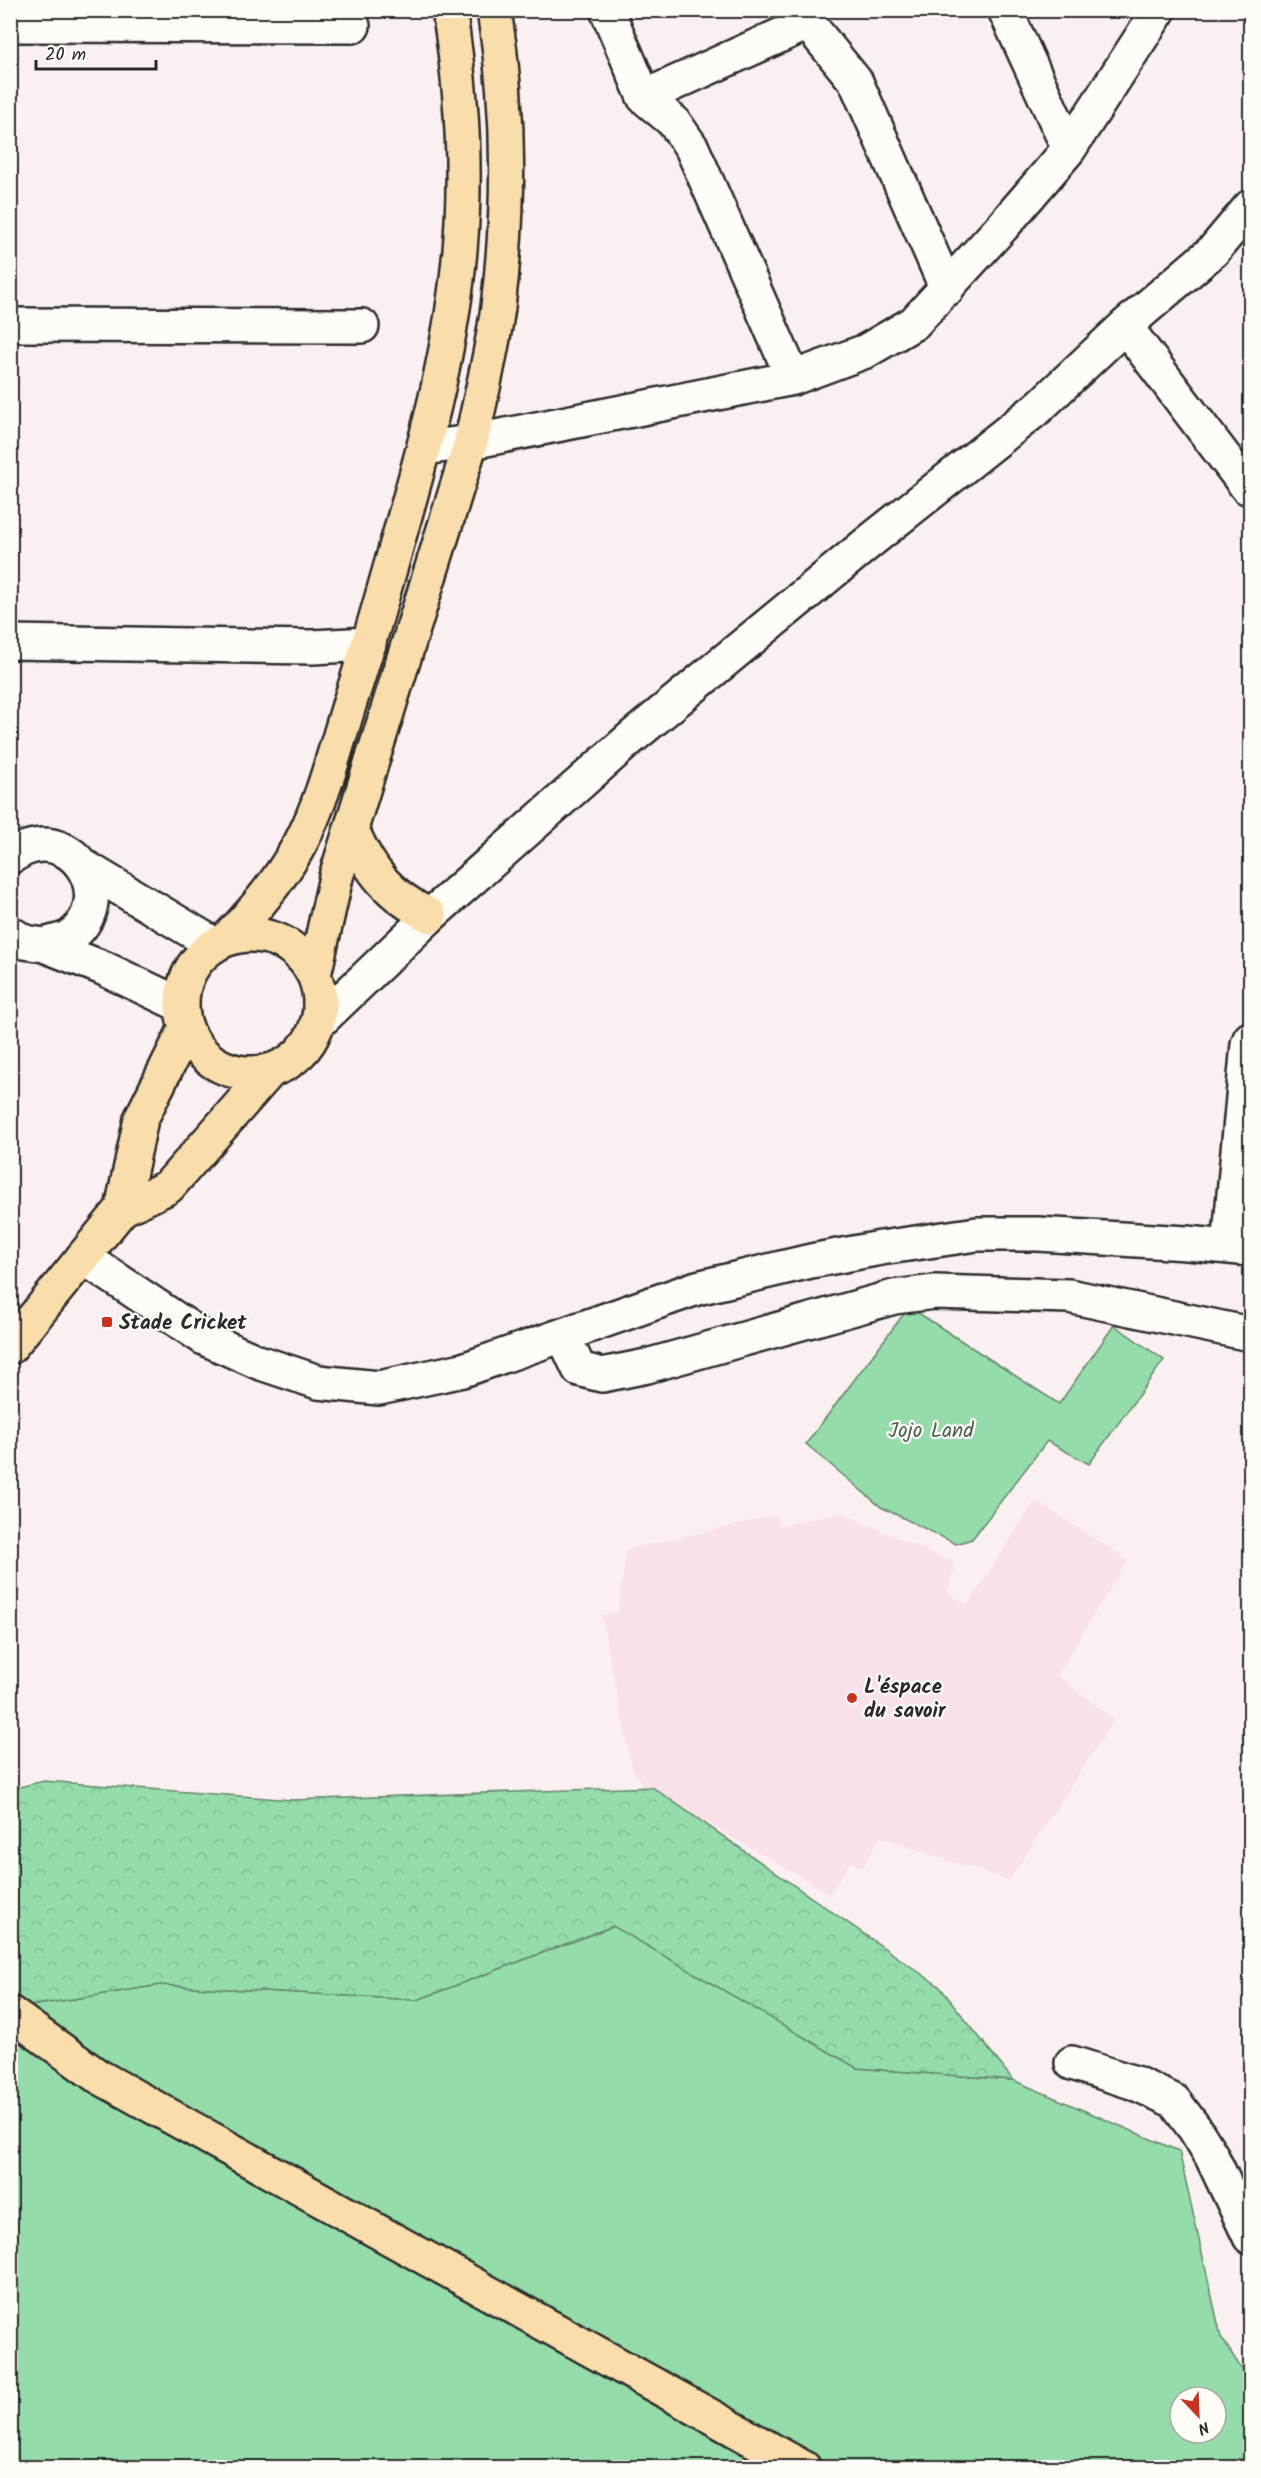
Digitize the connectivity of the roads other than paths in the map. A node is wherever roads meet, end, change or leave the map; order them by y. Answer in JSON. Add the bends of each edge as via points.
{"nodes":[{"id":1,"x":449,"y":10,"type":"edge"},
{"id":2,"x":494,"y":10,"type":"edge"},
{"id":3,"x":606,"y":10,"type":"edge"},
{"id":4,"x":1005,"y":10,"type":"edge"},
{"id":5,"x":1159,"y":10,"type":"edge"},
{"id":6,"x":806,"y":17,"type":"edge"},
{"id":7,"x":10,"y":25,"type":"edge"},
{"id":8,"x":353,"y":26,"type":"dead end"},
{"id":9,"x":644,"y":97,"type":"junction"},
{"id":10,"x":1069,"y":148,"type":"junction"},
{"id":11,"x":1251,"y":207,"type":"edge"},
{"id":12,"x":947,"y":289,"type":"junction"},
{"id":13,"x":10,"y":325,"type":"edge"},
{"id":14,"x":362,"y":326,"type":"dead end"},
{"id":15,"x":1125,"y":326,"type":"junction"},
{"id":16,"x":793,"y":378,"type":"junction"},
{"id":17,"x":471,"y":441,"type":"junction"},
{"id":18,"x":424,"y":448,"type":"junction"},
{"id":19,"x":1251,"y":486,"type":"edge"},
{"id":20,"x":10,"y":642,"type":"edge"},
{"id":21,"x":369,"y":644,"type":"junction"},
{"id":22,"x":351,"y":830,"type":"junction"},
{"id":23,"x":10,"y":857,"type":"edge"},
{"id":24,"x":83,"y":866,"type":"junction"},
{"id":25,"x":430,"y":916,"type":"junction"},
{"id":26,"x":10,"y":933,"type":"edge"},
{"id":27,"x":221,"y":942,"type":"junction"},
{"id":28,"x":44,"y":945,"type":"junction"},
{"id":29,"x":314,"y":975,"type":"junction"},
{"id":30,"x":184,"y":1017,"type":"junction"},
{"id":31,"x":317,"y":1024,"type":"junction"},
{"id":32,"x":1251,"y":1039,"type":"edge"},
{"id":33,"x":270,"y":1071,"type":"junction"},
{"id":34,"x":122,"y":1209,"type":"junction"},
{"id":35,"x":1240,"y":1248,"type":"edge"},
{"id":36,"x":84,"y":1257,"type":"junction"},
{"id":37,"x":1251,"y":1334,"type":"edge"},
{"id":38,"x":563,"y":1335,"type":"junction"},
{"id":39,"x":10,"y":1347,"type":"edge"},
{"id":40,"x":10,"y":2013,"type":"edge"},
{"id":41,"x":1072,"y":2063,"type":"dead end"},
{"id":42,"x":1251,"y":2237,"type":"edge"},
{"id":43,"x":804,"y":2468,"type":"edge"}],
"edges":[{"from":1,"to":18,"type":"main road","via":[[462,116],[460,250],[450,327]]},
{"from":2,"to":17,"type":"main road","via":[[505,104],[504,240],[498,308]]},
{"from":3,"to":9,"type":"street"},
{"from":4,"to":10,"type":"street"},
{"from":5,"to":10,"type":"street"},
{"from":6,"to":9,"type":"street"},
{"from":6,"to":12,"type":"street","via":[[856,82]]},
{"from":7,"to":8,"type":"street"},
{"from":9,"to":16,"type":"street","via":[[674,122],[692,148]]},
{"from":10,"to":12,"type":"street"},
{"from":11,"to":15,"type":"street","via":[[1213,251]]},
{"from":12,"to":16,"type":"street","via":[[914,323],[866,351]]},
{"from":13,"to":14,"type":"street"},
{"from":15,"to":19,"type":"street","via":[[1247,488]]},
{"from":15,"to":25,"type":"street","via":[[1039,407],[631,738]]},
{"from":16,"to":17,"type":"street"},
{"from":17,"to":18,"type":"street"},
{"from":17,"to":22,"type":"main road"},
{"from":18,"to":21,"type":"main road"},
{"from":20,"to":21,"type":"street","via":[[312,648]]},
{"from":21,"to":27,"type":"main road","via":[[302,840],[256,909]]},
{"from":22,"to":25,"type":"main road","via":[[374,873],[409,905]]},
{"from":22,"to":29,"type":"main road"},
{"from":23,"to":24,"type":"street","via":[[28,848],[49,846],[68,852]]},
{"from":24,"to":27,"type":"street"},
{"from":24,"to":28,"type":"street","via":[[93,891],[88,917],[70,937]]},
{"from":25,"to":31,"type":"street"},
{"from":26,"to":28,"type":"street","via":[[24,942]]},
{"from":27,"to":29,"type":"main road","via":[[252,934],[277,940],[299,954]]},
{"from":27,"to":30,"type":"main road","via":[[197,961],[185,982]]},
{"from":28,"to":30,"type":"street","via":[[103,968]]},
{"from":29,"to":31,"type":"main road","via":[[320,999]]},
{"from":30,"to":33,"type":"main road","via":[[199,1051],[220,1066],[245,1073]]},
{"from":30,"to":34,"type":"main road","via":[[141,1119]]},
{"from":31,"to":33,"type":"main road","via":[[307,1045],[291,1061]]},
{"from":32,"to":35,"type":"street"},
{"from":33,"to":34,"type":"main road","via":[[168,1187]]},
{"from":34,"to":36,"type":"main road"},
{"from":35,"to":38,"type":"street","via":[[1038,1234],[977,1234],[811,1261],[697,1288]]},
{"from":36,"to":38,"type":"street","via":[[204,1338],[318,1382],[379,1388],[463,1370]]},
{"from":36,"to":39,"type":"main road"},
{"from":37,"to":38,"type":"street","via":[[1068,1296],[935,1292],[894,1297],[602,1375],[579,1369]]},
{"from":40,"to":43,"type":"main road","via":[[96,2075]]},
{"from":41,"to":42,"type":"street","via":[[1135,2083],[1174,2102],[1211,2155]]}]}
